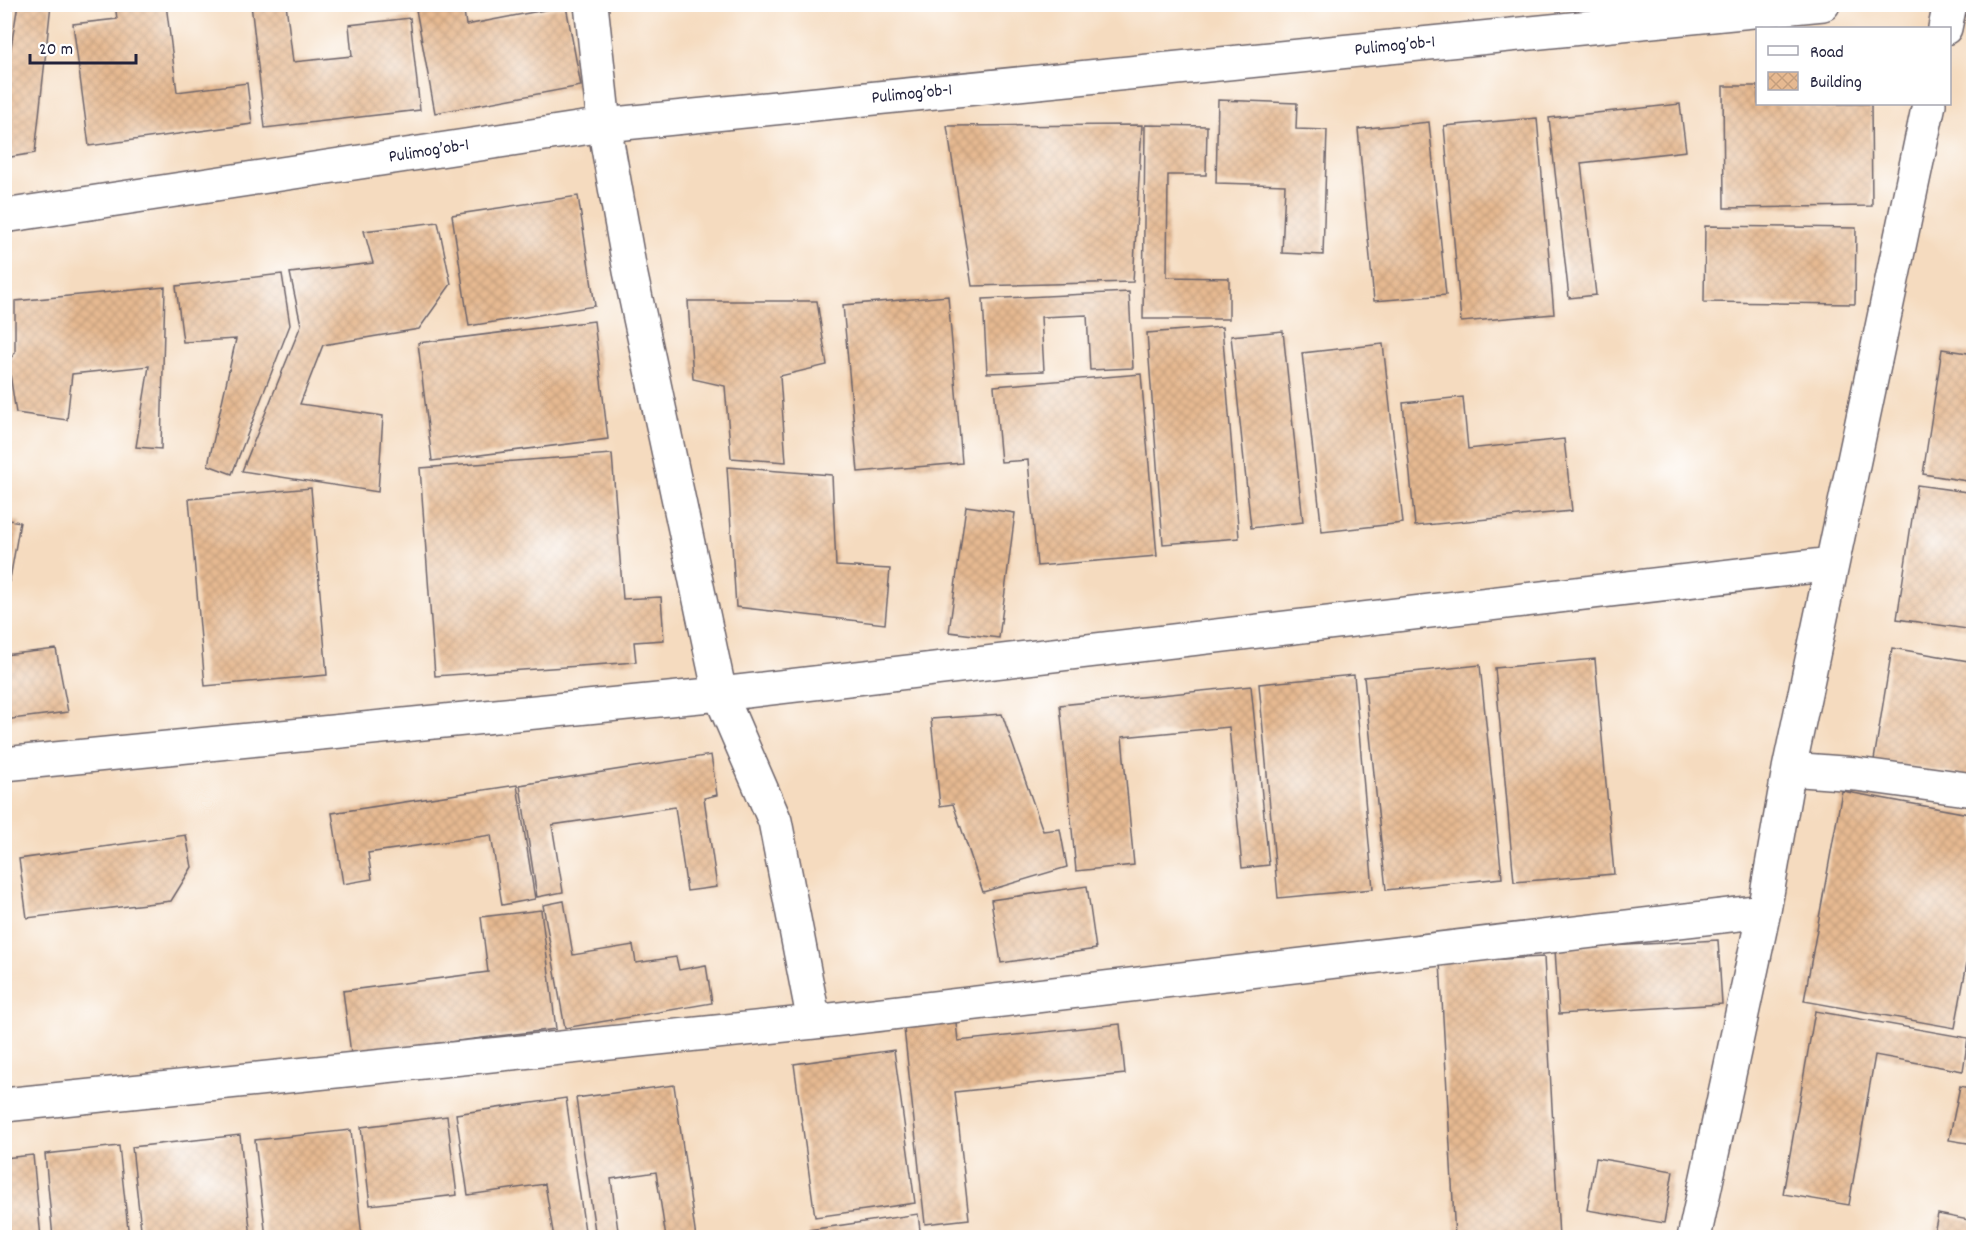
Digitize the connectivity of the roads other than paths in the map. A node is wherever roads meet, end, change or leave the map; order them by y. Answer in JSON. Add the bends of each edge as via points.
{"nodes":[{"id":1,"x":591,"y":4,"type":"edge"},
{"id":2,"x":1823,"y":4,"type":"edge"},
{"id":3,"x":1950,"y":4,"type":"edge"},
{"id":4,"x":1945,"y":27,"type":"edge"},
{"id":5,"x":1929,"y":105,"type":"edge"},
{"id":6,"x":604,"y":125,"type":"junction"},
{"id":7,"x":4,"y":216,"type":"edge"},
{"id":8,"x":1832,"y":564,"type":"junction"},
{"id":9,"x":720,"y":694,"type":"junction"},
{"id":10,"x":4,"y":764,"type":"edge"},
{"id":11,"x":1789,"y":769,"type":"junction"},
{"id":12,"x":1974,"y":790,"type":"edge"},
{"id":13,"x":1764,"y":911,"type":"junction"},
{"id":14,"x":814,"y":1022,"type":"junction"},
{"id":15,"x":4,"y":1105,"type":"edge"},
{"id":16,"x":1694,"y":1238,"type":"edge"}],
"edges":[{"from":1,"to":6,"type":"street"},
{"from":2,"to":6,"type":"street","name":"Pulimog’ob-1"},
{"from":3,"to":4,"type":"street"},
{"from":5,"to":8,"type":"street"},
{"from":6,"to":7,"type":"street","name":"Pulimog’ob-1"},
{"from":6,"to":9,"type":"street","via":[[630,271]]},
{"from":8,"to":9,"type":"street"},
{"from":8,"to":11,"type":"street"},
{"from":9,"to":10,"type":"street"},
{"from":9,"to":14,"type":"street","via":[[775,821]]},
{"from":11,"to":12,"type":"street"},
{"from":11,"to":13,"type":"street"},
{"from":13,"to":14,"type":"street"},
{"from":13,"to":16,"type":"street"},
{"from":14,"to":15,"type":"street"}]}
